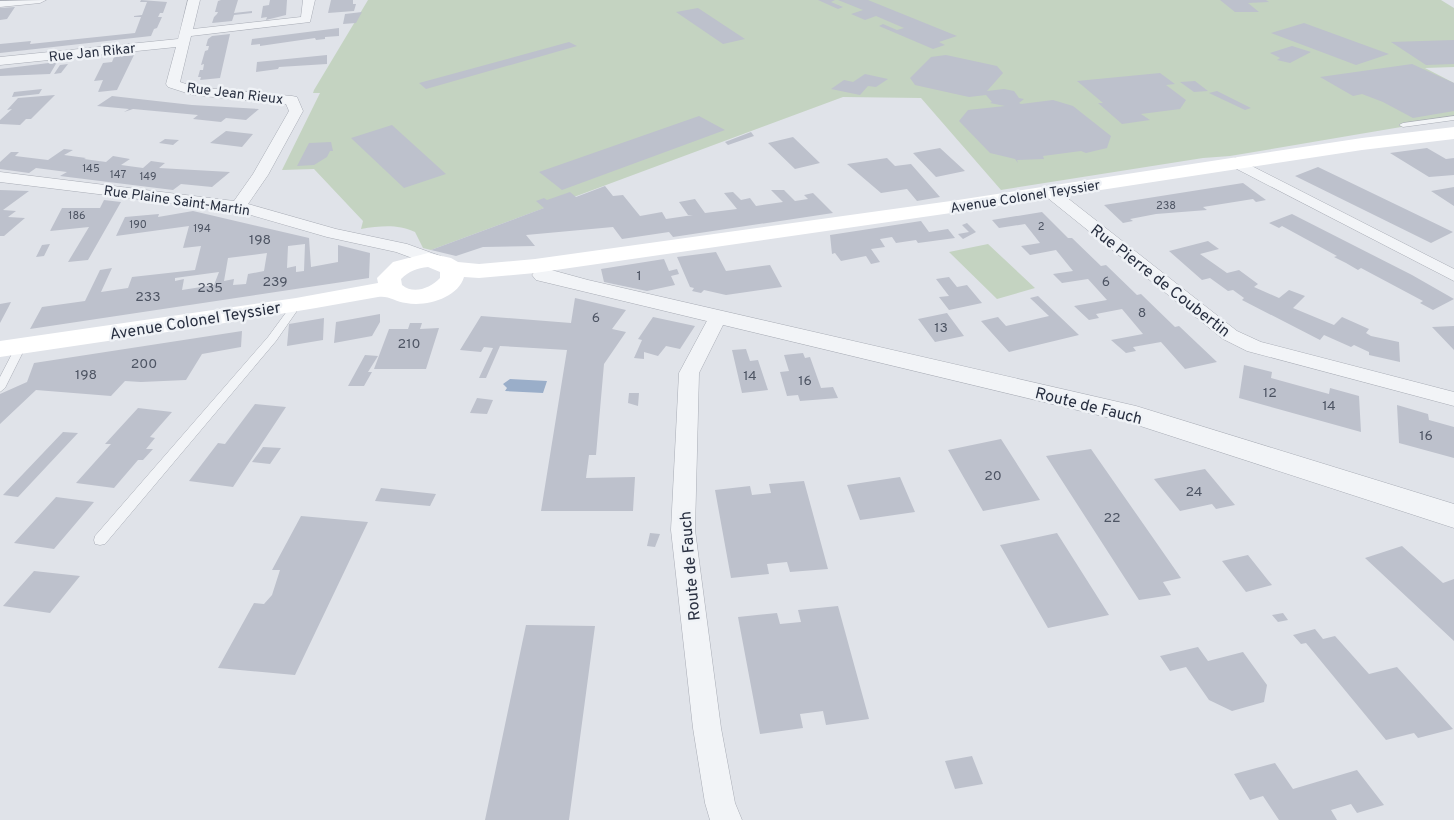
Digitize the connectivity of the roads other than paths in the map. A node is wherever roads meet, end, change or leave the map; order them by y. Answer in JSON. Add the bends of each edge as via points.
{"nodes":[{"id":1,"x":40,"y":0,"type":"edge"},
{"id":2,"x":194,"y":0,"type":"edge"},
{"id":3,"x":309,"y":0,"type":"edge"},
{"id":4,"x":0,"y":4,"type":"edge"},
{"id":5,"x":186,"y":37,"type":"junction"},
{"id":6,"x":0,"y":62,"type":"edge"},
{"id":7,"x":1454,"y":118,"type":"edge"},
{"id":8,"x":1403,"y":125,"type":"dead end"},
{"id":9,"x":1454,"y":133,"type":"edge"},
{"id":10,"x":1236,"y":163,"type":"junction"},
{"id":11,"x":0,"y":177,"type":"edge"},
{"id":12,"x":1050,"y":192,"type":"junction"},
{"id":13,"x":238,"y":206,"type":"junction"},
{"id":14,"x":374,"y":242,"type":"junction"},
{"id":15,"x":596,"y":257,"type":"junction"},
{"id":16,"x":444,"y":273,"type":"junction"},
{"id":17,"x":544,"y":275,"type":"junction"},
{"id":18,"x":1454,"y":276,"type":"edge"},
{"id":19,"x":394,"y":278,"type":"junction"},
{"id":20,"x":296,"y":305,"type":"junction"},
{"id":21,"x":718,"y":317,"type":"junction"},
{"id":22,"x":10,"y":348,"type":"edge"},
{"id":23,"x":0,"y":388,"type":"edge"},
{"id":24,"x":1454,"y":399,"type":"edge"},
{"id":25,"x":1454,"y":516,"type":"edge"},
{"id":26,"x":100,"y":540,"type":"dead end"},
{"id":27,"x":726,"y":820,"type":"edge"}],
"edges":[{"from":1,"to":4,"type":"street"},
{"from":2,"to":5,"type":"street","name":"Rue Jean Rieux"},
{"from":3,"to":5,"type":"street","name":"Rue Jan Rikar","via":[[306,20]]},
{"from":5,"to":6,"type":"street","name":"Rue Jan Rikar"},
{"from":5,"to":13,"type":"street","name":"Rue Jean Rieux","via":[[173,84],[193,91],[292,100],[296,111],[260,175]]},
{"from":7,"to":8,"type":"lane"},
{"from":9,"to":10,"type":"main road","name":"Avenue Colonel Teyssier"},
{"from":10,"to":12,"type":"main road","name":"Avenue Colonel Teyssier"},
{"from":10,"to":18,"type":"street"},
{"from":11,"to":13,"type":"street","name":"Rue Plaine Saint-Martin"},
{"from":12,"to":15,"type":"main road","name":"Avenue Colonel Teyssier"},
{"from":12,"to":24,"type":"street","name":"Rue Pierre de Coubertin","via":[[1230,335],[1254,347]]},
{"from":13,"to":14,"type":"street","name":"Rue Plaine Saint-Martin"},
{"from":14,"to":16,"type":"street","via":[[401,248]]},
{"from":14,"to":19,"type":"street","name":"Rue Plaine Saint-Martin","via":[[390,254]]},
{"from":15,"to":16,"type":"main road","name":"Avenue Colonel Teyssier"},
{"from":15,"to":17,"type":"main road","name":"Avenue Colonel Teyssier"},
{"from":16,"to":17,"type":"main road","name":"Avenue Colonel Teyssier"},
{"from":16,"to":19,"type":"main road","name":"Avenue Colonel Teyssier","via":[[417,262]]},
{"from":16,"to":19,"type":"main road","via":[[423,296],[402,296]]},
{"from":17,"to":21,"type":"street","name":"Route de Fauch"},
{"from":19,"to":20,"type":"main road","name":"Avenue Colonel Teyssier"},
{"from":20,"to":22,"type":"main road","name":"Avenue Colonel Teyssier"},
{"from":20,"to":26,"type":"lane","via":[[272,339]]},
{"from":21,"to":25,"type":"street","name":"Route de Fauch","via":[[1136,415]]},
{"from":21,"to":27,"type":"street","name":"Route de Fauch","via":[[689,373],[683,530],[707,728]]},
{"from":22,"to":23,"type":"lane"}]}
